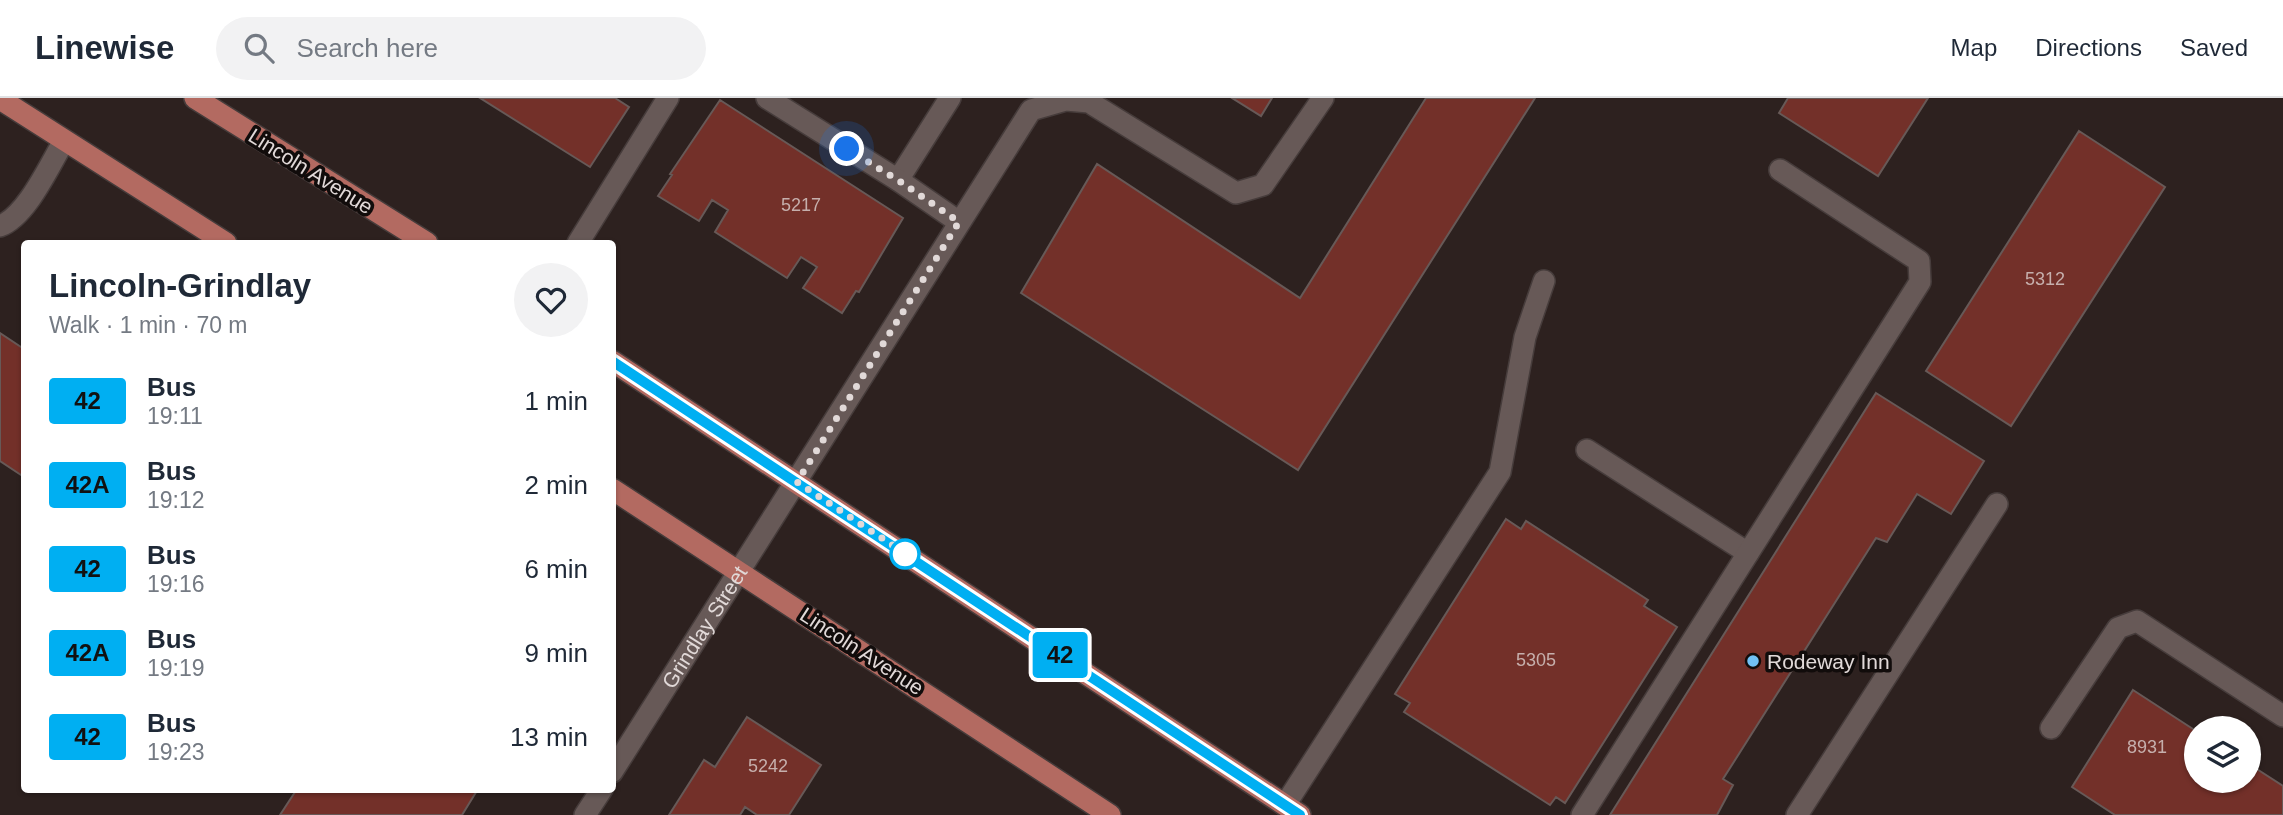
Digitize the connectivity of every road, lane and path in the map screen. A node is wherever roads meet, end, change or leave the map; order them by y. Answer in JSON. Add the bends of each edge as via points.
{"nodes":[{"id":1,"x":195,"y":98,"type":"edge"},
{"id":2,"x":668,"y":98,"type":"edge"},
{"id":3,"x":767,"y":98,"type":"edge"},
{"id":4,"x":950,"y":98,"type":"edge"},
{"id":5,"x":1324,"y":98,"type":"edge"},
{"id":6,"x":0,"y":99,"type":"edge"},
{"id":7,"x":65,"y":141,"type":"junction"},
{"id":8,"x":1780,"y":170,"type":"dead end"},
{"id":9,"x":898,"y":180,"type":"junction"},
{"id":10,"x":959,"y":222,"type":"junction"},
{"id":11,"x":0,"y":226,"type":"edge"},
{"id":12,"x":221,"y":240,"type":"edge"},
{"id":13,"x":422,"y":240,"type":"edge"},
{"id":14,"x":580,"y":240,"type":"edge"},
{"id":15,"x":1544,"y":281,"type":"dead end"},
{"id":16,"x":616,"y":364,"type":"edge"},
{"id":17,"x":1587,"y":450,"type":"dead end"},
{"id":18,"x":797,"y":482,"type":"junction"},
{"id":19,"x":616,"y":492,"type":"edge"},
{"id":20,"x":1997,"y":504,"type":"dead end"},
{"id":21,"x":1748,"y":552,"type":"junction"},
{"id":22,"x":740,"y":570,"type":"junction"},
{"id":23,"x":2283,"y":716,"type":"edge"},
{"id":24,"x":2051,"y":728,"type":"dead end"},
{"id":25,"x":616,"y":766,"type":"edge"},
{"id":26,"x":599,"y":793,"type":"edge"},
{"id":27,"x":1292,"y":810,"type":"edge"},
{"id":28,"x":585,"y":815,"type":"edge"},
{"id":29,"x":1110,"y":815,"type":"edge"},
{"id":30,"x":1583,"y":815,"type":"edge"},
{"id":31,"x":1797,"y":815,"type":"edge"}],
"edges":[{"from":1,"to":13,"type":"main road","name":"Lincoln Avenue"},
{"from":2,"to":14,"type":"street"},
{"from":3,"to":9,"type":"street"},
{"from":4,"to":9,"type":"street"},
{"from":5,"to":10,"type":"street","name":"Grindlay Street","via":[[1263,185],[1236,193],[1089,102],[1066,100],[1031,110]]},
{"from":6,"to":7,"type":"main road"},
{"from":7,"to":11,"type":"street","via":[[27,202]]},
{"from":7,"to":12,"type":"main road"},
{"from":8,"to":21,"type":"street","via":[[1919,261],[1920,282]]},
{"from":9,"to":10,"type":"street"},
{"from":10,"to":18,"type":"street","name":"Grindlay Street"},
{"from":15,"to":27,"type":"street","via":[[1525,337],[1500,472]]},
{"from":16,"to":18,"type":"main road"},
{"from":17,"to":21,"type":"street"},
{"from":18,"to":22,"type":"street","name":"Grindlay Street"},
{"from":18,"to":27,"type":"main road"},
{"from":19,"to":22,"type":"main road","name":"Lincoln Avenue"},
{"from":20,"to":31,"type":"street"},
{"from":21,"to":30,"type":"street"},
{"from":22,"to":25,"type":"street","name":"Grindlay Street"},
{"from":22,"to":29,"type":"main road","name":"Lincoln Avenue"},
{"from":23,"to":24,"type":"street","via":[[2137,621],[2119,628]]},
{"from":26,"to":28,"type":"street"}]}
